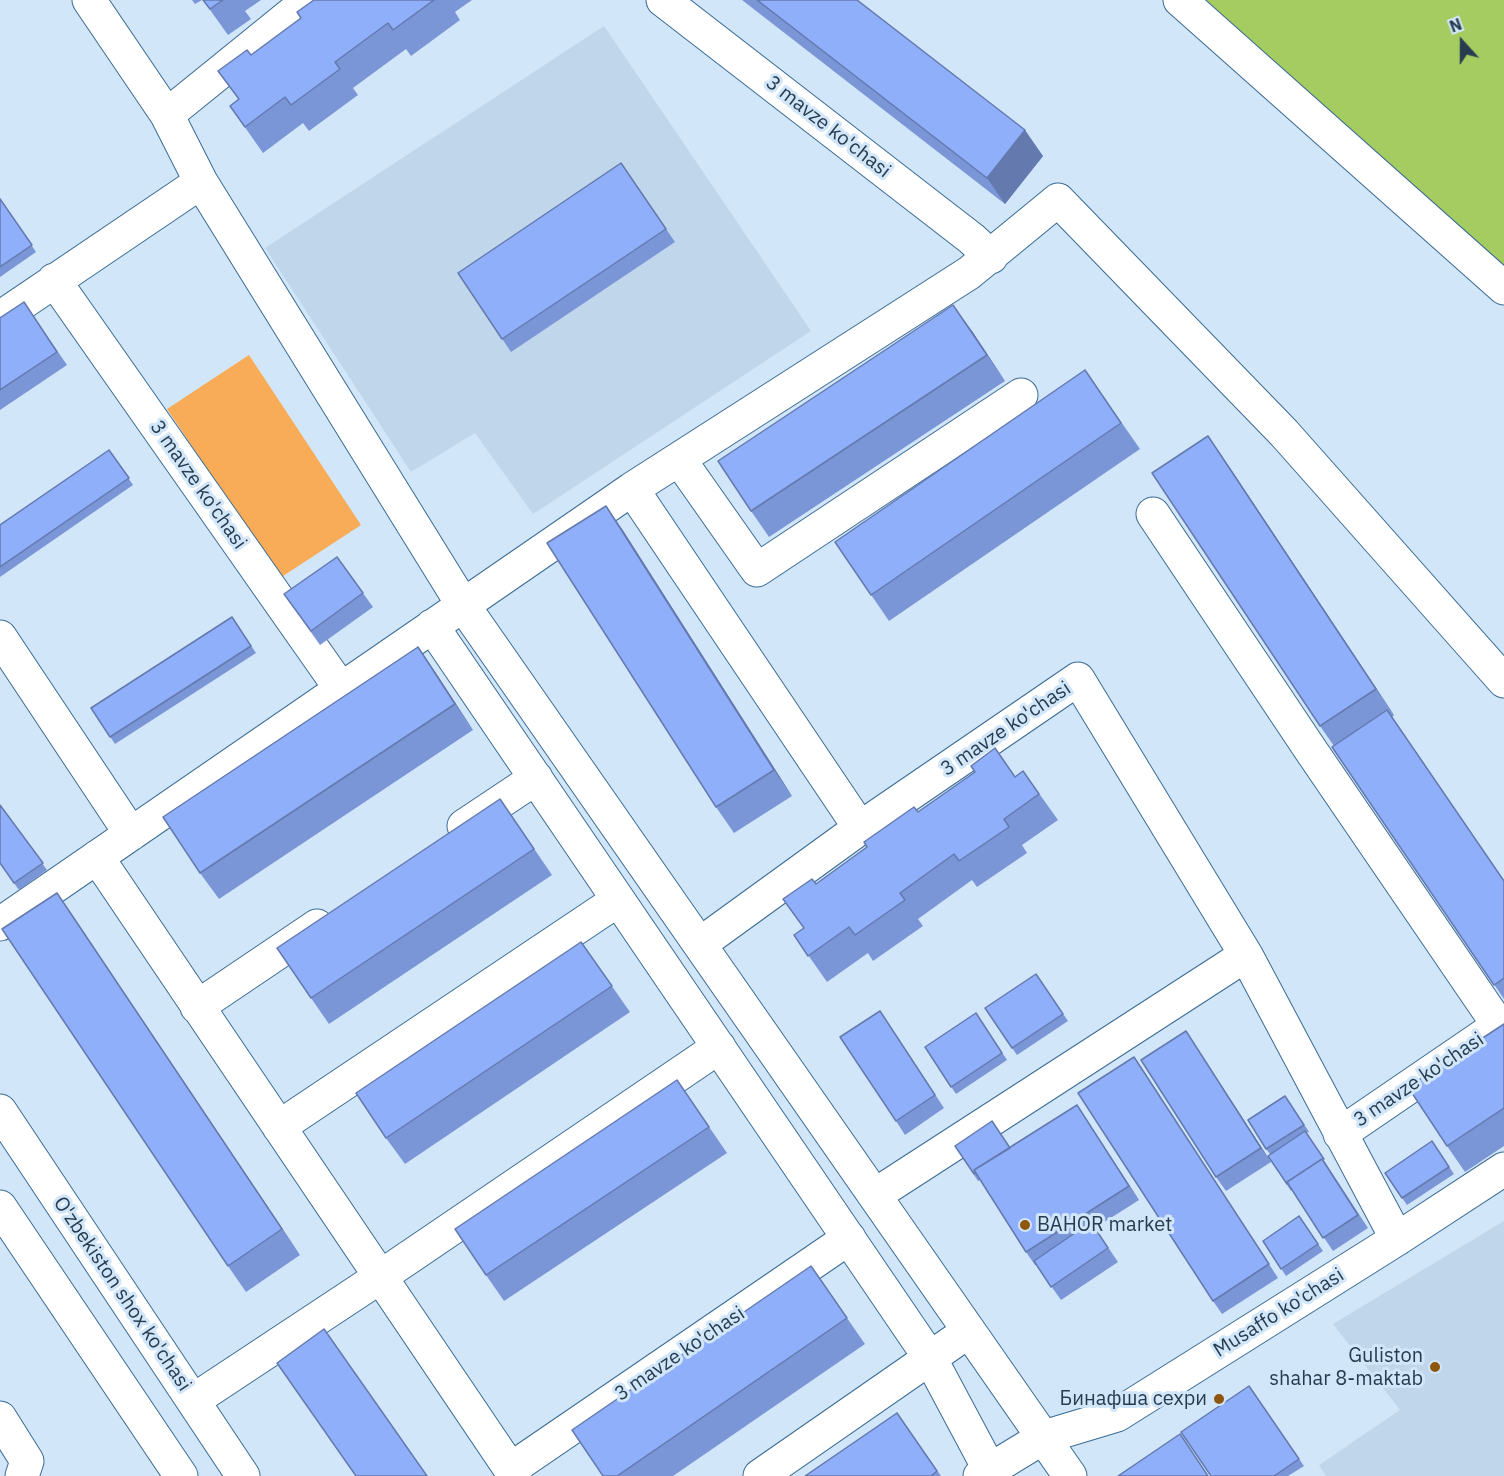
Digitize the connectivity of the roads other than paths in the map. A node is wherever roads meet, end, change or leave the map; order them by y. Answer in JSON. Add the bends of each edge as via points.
{"nodes":[{"id":1,"x":89,"y":0,"type":"edge"},
{"id":2,"x":309,"y":0,"type":"edge"},
{"id":3,"x":663,"y":0,"type":"edge"},
{"id":4,"x":1180,"y":0,"type":"edge"},
{"id":5,"x":167,"y":115,"type":"junction"},
{"id":6,"x":201,"y":182,"type":"junction"},
{"id":7,"x":991,"y":257,"type":"junction"},
{"id":8,"x":54,"y":280,"type":"junction"},
{"id":9,"x":1504,"y":288,"type":"edge"},
{"id":10,"x":0,"y":318,"type":"edge"},
{"id":11,"x":1021,"y":395,"type":"dead end"},
{"id":12,"x":679,"y":459,"type":"junction"},
{"id":13,"x":632,"y":489,"type":"junction"},
{"id":14,"x":1153,"y":514,"type":"dead end"},
{"id":15,"x":463,"y":605,"type":"junction"},
{"id":16,"x":432,"y":626,"type":"junction"},
{"id":17,"x":0,"y":637,"type":"edge"},
{"id":18,"x":1504,"y":681,"type":"edge"},
{"id":19,"x":341,"y":689,"type":"junction"},
{"id":20,"x":536,"y":778,"type":"junction"},
{"id":21,"x":860,"y":828,"type":"junction"},
{"id":22,"x":131,"y":834,"type":"junction"},
{"id":23,"x":439,"y":843,"type":"edge"},
{"id":24,"x":97,"y":857,"type":"junction"},
{"id":25,"x":618,"y":900,"type":"junction"},
{"id":26,"x":342,"y":909,"type":"edge"},
{"id":27,"x":0,"y":924,"type":"edge"},
{"id":28,"x":700,"y":944,"type":"junction"},
{"id":29,"x":1246,"y":955,"type":"junction"},
{"id":30,"x":197,"y":1007,"type":"junction"},
{"id":31,"x":1501,"y":1024,"type":"edge"},
{"id":32,"x":719,"y":1047,"type":"junction"},
{"id":33,"x":0,"y":1112,"type":"edge"},
{"id":34,"x":279,"y":1127,"type":"junction"},
{"id":35,"x":1340,"y":1134,"type":"junction"},
{"id":36,"x":1504,"y":1169,"type":"edge"},
{"id":37,"x":875,"y":1195,"type":"junction"},
{"id":38,"x":0,"y":1207,"type":"edge"},
{"id":39,"x":849,"y":1238,"type":"junction"},
{"id":40,"x":1397,"y":1239,"type":"junction"},
{"id":41,"x":380,"y":1276,"type":"junction"},
{"id":42,"x":969,"y":1331,"type":"junction"},
{"id":43,"x":930,"y":1358,"type":"junction"},
{"id":44,"x":194,"y":1400,"type":"junction"},
{"id":45,"x":0,"y":1418,"type":"edge"},
{"id":46,"x":1044,"y":1437,"type":"junction"},
{"id":47,"x":513,"y":1472,"type":"edge"},
{"id":48,"x":987,"y":1474,"type":"edge"},
{"id":49,"x":22,"y":1476,"type":"edge"},
{"id":50,"x":181,"y":1476,"type":"edge"},
{"id":51,"x":243,"y":1476,"type":"edge"},
{"id":52,"x":760,"y":1476,"type":"edge"},
{"id":53,"x":1070,"y":1476,"type":"edge"}],
"edges":[{"from":1,"to":5,"type":"street"},
{"from":2,"to":5,"type":"street"},
{"from":3,"to":7,"type":"street","name":"3 mavze ko'chasi"},
{"from":4,"to":9,"type":"street"},
{"from":5,"to":6,"type":"street"},
{"from":6,"to":8,"type":"street"},
{"from":6,"to":15,"type":"street"},
{"from":7,"to":12,"type":"street"},
{"from":7,"to":18,"type":"street","via":[[1058,200],[1284,433]]},
{"from":8,"to":10,"type":"street"},
{"from":8,"to":19,"type":"street","name":"3 mavze ko'chasi"},
{"from":11,"to":12,"type":"street","via":[[757,570]]},
{"from":12,"to":13,"type":"street"},
{"from":13,"to":15,"type":"street"},
{"from":13,"to":21,"type":"street"},
{"from":14,"to":31,"type":"street","name":"3 mavze ko'chasi"},
{"from":15,"to":16,"type":"street"},
{"from":15,"to":28,"type":"street"},
{"from":16,"to":19,"type":"street"},
{"from":16,"to":20,"type":"street"},
{"from":17,"to":22,"type":"street"},
{"from":19,"to":22,"type":"street"},
{"from":20,"to":23,"type":"street"},
{"from":20,"to":25,"type":"street"},
{"from":21,"to":28,"type":"street","name":"3 mavze ko'chasi"},
{"from":21,"to":29,"type":"street","name":"3 mavze ko'chasi","via":[[1078,680]]},
{"from":22,"to":24,"type":"street"},
{"from":24,"to":27,"type":"street"},
{"from":24,"to":30,"type":"street","name":"3 mavze ko'chasi"},
{"from":25,"to":32,"type":"street"},
{"from":25,"to":34,"type":"street"},
{"from":26,"to":30,"type":"street"},
{"from":28,"to":37,"type":"street"},
{"from":29,"to":35,"type":"street","name":"3 mavze ko'chasi"},
{"from":29,"to":37,"type":"street"},
{"from":30,"to":34,"type":"street","name":"3 mavze ko'chasi"},
{"from":31,"to":35,"type":"street","name":"3 mavze ko'chasi"},
{"from":32,"to":39,"type":"street"},
{"from":32,"to":41,"type":"street"},
{"from":33,"to":44,"type":"street","name":"O'zbekiston shox ko'chasi"},
{"from":34,"to":41,"type":"street","name":"3 mavze ko'chasi"},
{"from":35,"to":40,"type":"street","name":"3 mavze ko'chasi"},
{"from":36,"to":40,"type":"street","name":"Musaffo ko'chasi"},
{"from":37,"to":42,"type":"street"},
{"from":38,"to":50,"type":"street"},
{"from":39,"to":43,"type":"street"},
{"from":39,"to":47,"type":"street","name":"3 mavze ko'chasi"},
{"from":40,"to":46,"type":"street","name":"Musaffo ko'chasi","via":[[1117,1415]]},
{"from":41,"to":44,"type":"street"},
{"from":41,"to":47,"type":"street","name":"3 mavze ko'chasi"},
{"from":42,"to":43,"type":"street"},
{"from":42,"to":46,"type":"street"},
{"from":43,"to":48,"type":"street"},
{"from":43,"to":52,"type":"street"},
{"from":44,"to":51,"type":"street","name":"O'zbekiston shox ko'chasi"},
{"from":45,"to":49,"type":"street","via":[[27,1461]]},
{"from":46,"to":48,"type":"street","name":"Musaffo ko'chasi"},
{"from":46,"to":53,"type":"street"}]}
